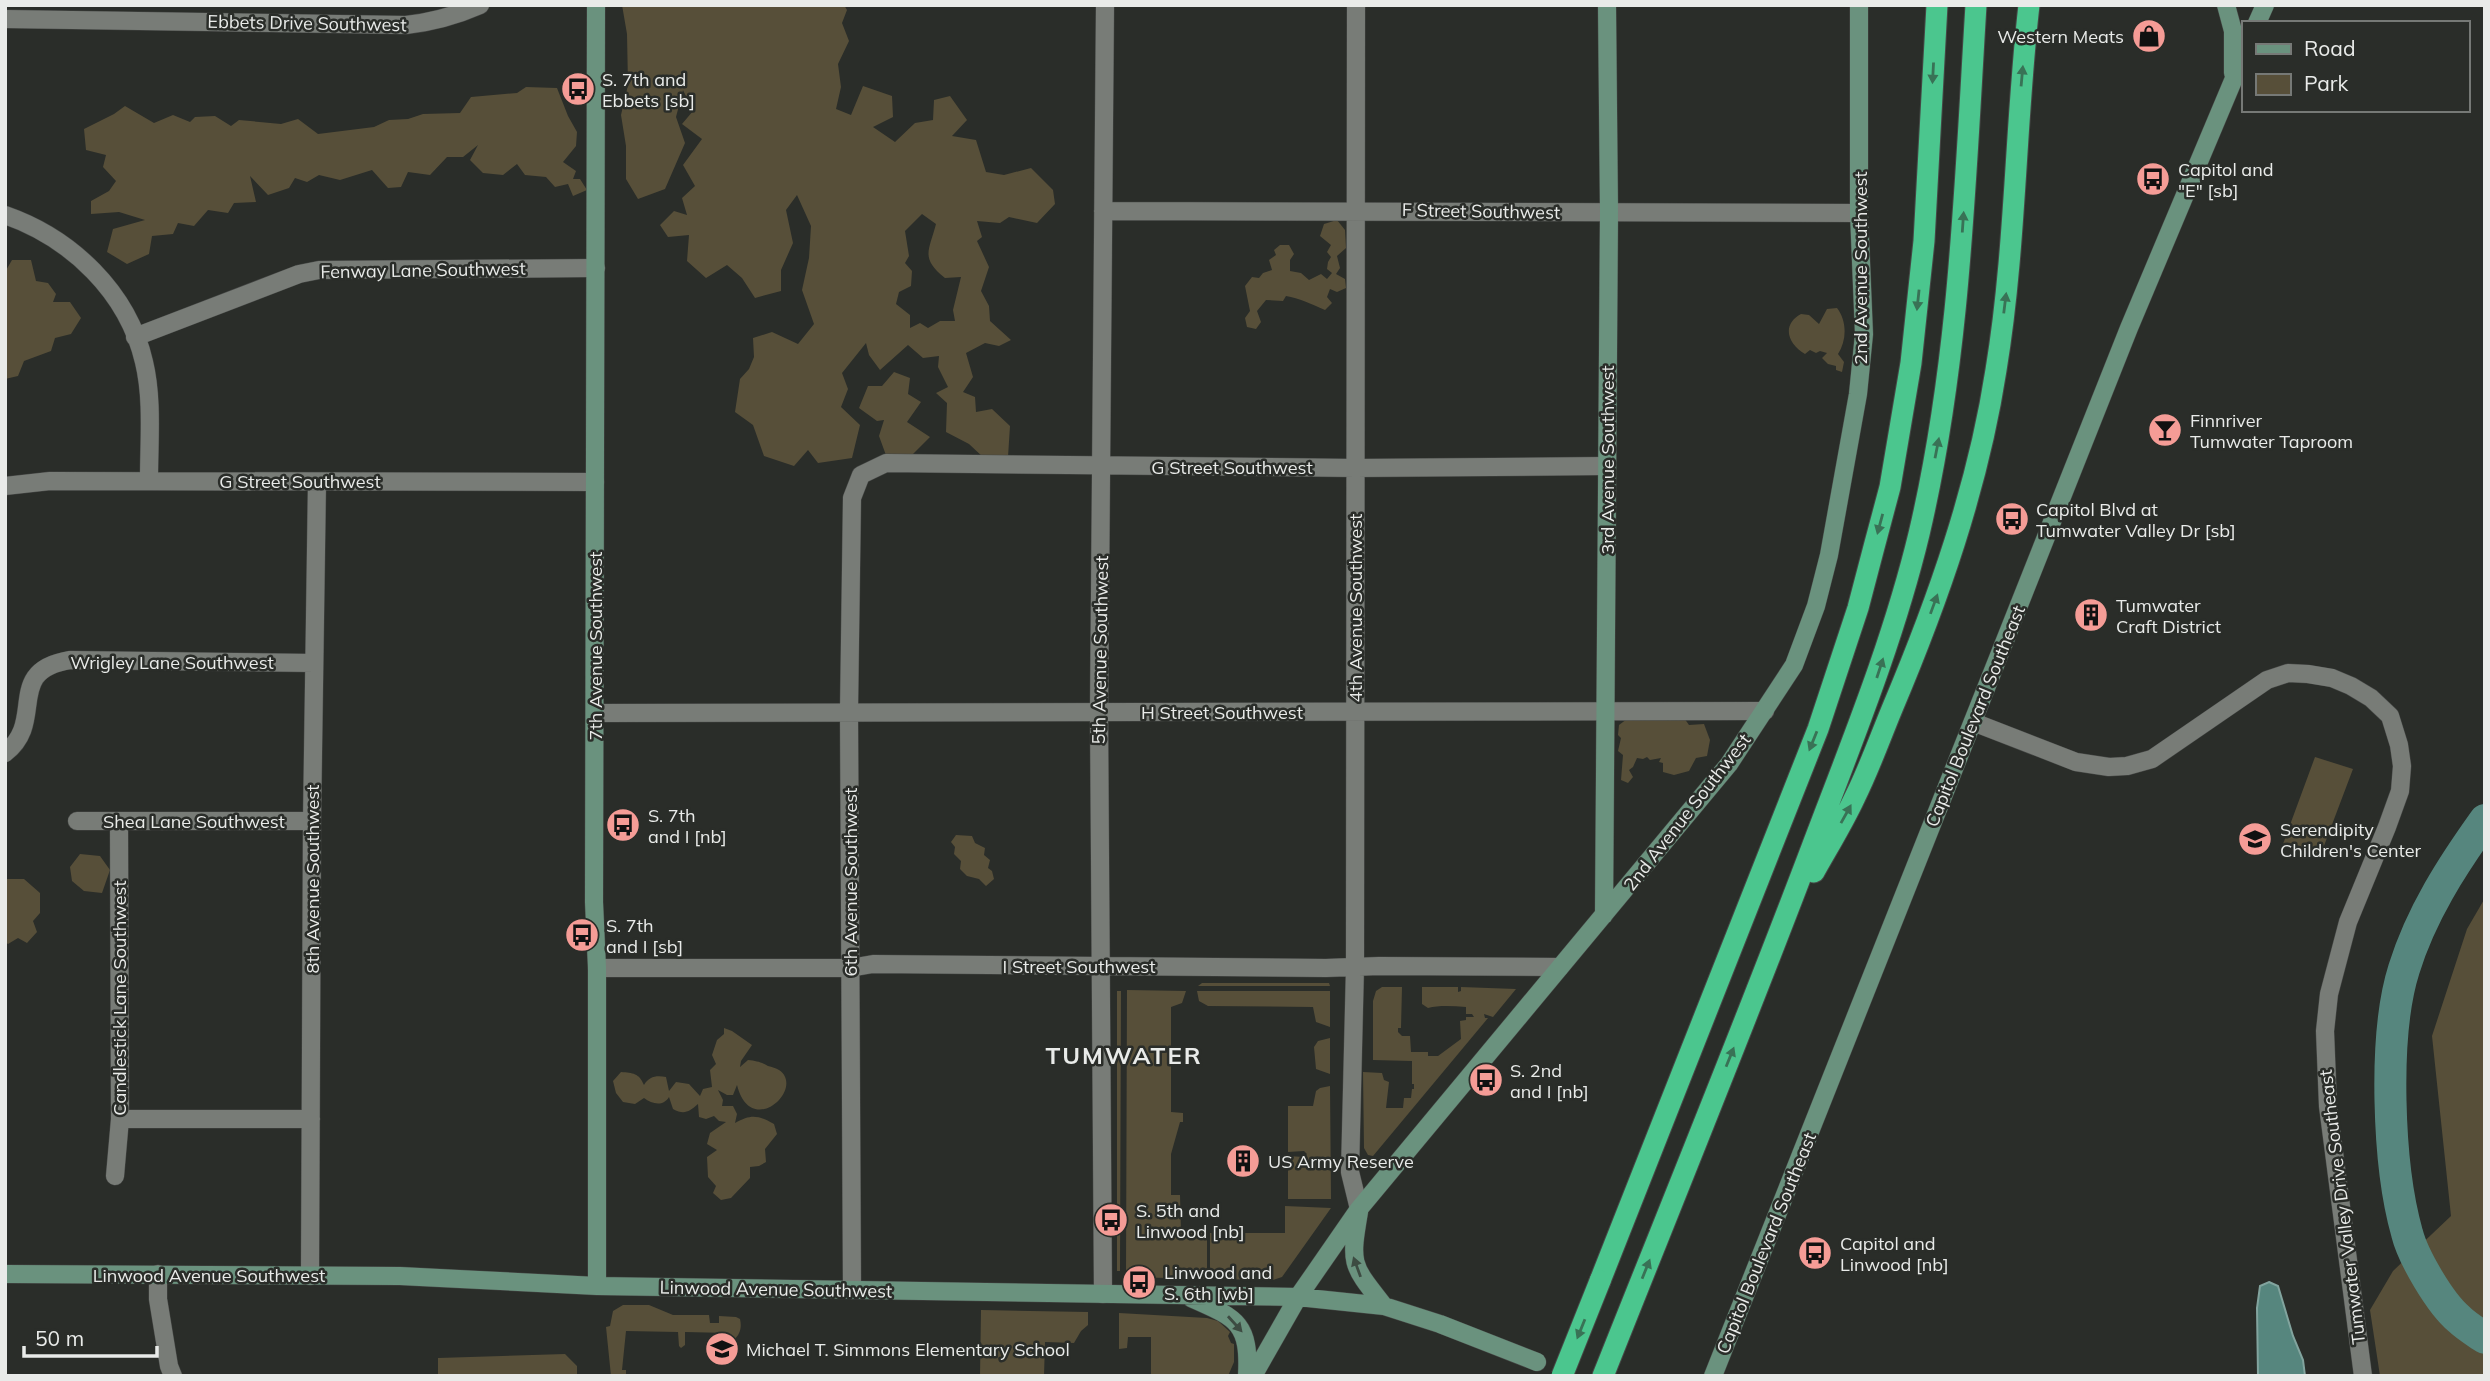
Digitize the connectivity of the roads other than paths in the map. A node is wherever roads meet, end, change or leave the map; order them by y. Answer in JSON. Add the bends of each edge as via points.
{"nodes":[{"id":1,"x":480,"y":5,"type":"edge"},
{"id":2,"x":596,"y":5,"type":"edge"},
{"id":3,"x":1105,"y":5,"type":"edge"},
{"id":4,"x":1356,"y":5,"type":"edge"},
{"id":5,"x":1606,"y":5,"type":"edge"},
{"id":6,"x":1859,"y":5,"type":"edge"},
{"id":7,"x":1937,"y":5,"type":"edge"},
{"id":8,"x":1976,"y":5,"type":"edge"},
{"id":9,"x":2029,"y":5,"type":"edge"},
{"id":10,"x":2043,"y":5,"type":"edge"},
{"id":11,"x":2226,"y":5,"type":"edge"},
{"id":12,"x":5,"y":19,"type":"edge"},
{"id":13,"x":2025,"y":42,"type":"junction"},
{"id":14,"x":2242,"y":59,"type":"edge"},
{"id":15,"x":2232,"y":84,"type":"junction"},
{"id":16,"x":1356,"y":210,"type":"junction"},
{"id":17,"x":1104,"y":211,"type":"junction"},
{"id":18,"x":1609,"y":212,"type":"junction"},
{"id":19,"x":1859,"y":213,"type":"junction"},
{"id":20,"x":5,"y":215,"type":"edge"},
{"id":21,"x":596,"y":268,"type":"junction"},
{"id":22,"x":135,"y":337,"type":"junction"},
{"id":23,"x":1103,"y":466,"type":"junction"},
{"id":24,"x":1606,"y":466,"type":"junction"},
{"id":25,"x":1355,"y":468,"type":"junction"},
{"id":26,"x":861,"y":475,"type":"joint"},
{"id":27,"x":149,"y":480,"type":"junction"},
{"id":28,"x":317,"y":481,"type":"junction"},
{"id":29,"x":595,"y":482,"type":"junction"},
{"id":30,"x":5,"y":486,"type":"edge"},
{"id":31,"x":314,"y":663,"type":"junction"},
{"id":32,"x":1605,"y":710,"type":"junction"},
{"id":33,"x":1765,"y":711,"type":"junction"},
{"id":34,"x":849,"y":712,"type":"junction"},
{"id":35,"x":1099,"y":712,"type":"junction"},
{"id":36,"x":1355,"y":712,"type":"junction"},
{"id":37,"x":595,"y":713,"type":"junction"},
{"id":38,"x":1973,"y":722,"type":"junction"},
{"id":39,"x":5,"y":753,"type":"edge"},
{"id":40,"x":77,"y":821,"type":"dead end"},
{"id":41,"x":119,"y":821,"type":"junction"},
{"id":42,"x":312,"y":821,"type":"junction"},
{"id":43,"x":1604,"y":915,"type":"junction"},
{"id":44,"x":1777,"y":938,"type":"junction"},
{"id":45,"x":1102,"y":967,"type":"junction"},
{"id":46,"x":1354,"y":967,"type":"junction"},
{"id":47,"x":1560,"y":967,"type":"junction"},
{"id":48,"x":597,"y":968,"type":"junction"},
{"id":49,"x":850,"y":968,"type":"junction"},
{"id":50,"x":120,"y":1119,"type":"junction"},
{"id":51,"x":311,"y":1119,"type":"junction"},
{"id":52,"x":115,"y":1176,"type":"dead end"},
{"id":53,"x":1359,"y":1209,"type":"junction"},
{"id":54,"x":5,"y":1274,"type":"edge"},
{"id":55,"x":159,"y":1274,"type":"junction"},
{"id":56,"x":310,"y":1276,"type":"junction"},
{"id":57,"x":597,"y":1286,"type":"junction"},
{"id":58,"x":852,"y":1290,"type":"junction"},
{"id":59,"x":1103,"y":1294,"type":"junction"},
{"id":60,"x":1188,"y":1297,"type":"junction"},
{"id":61,"x":1298,"y":1297,"type":"junction"},
{"id":62,"x":1384,"y":1306,"type":"junction"},
{"id":63,"x":1536,"y":1362,"type":"dead end"},
{"id":64,"x":173,"y":1376,"type":"edge"},
{"id":65,"x":1247,"y":1376,"type":"edge"},
{"id":66,"x":1253,"y":1376,"type":"edge"},
{"id":67,"x":1562,"y":1376,"type":"edge"},
{"id":68,"x":1603,"y":1376,"type":"edge"},
{"id":69,"x":1713,"y":1376,"type":"edge"},
{"id":70,"x":2363,"y":1376,"type":"edge"}],
"edges":[{"from":1,"to":12,"type":"street","name":"Ebbets Drive Southwest","via":[[457,16],[406,25]]},
{"from":2,"to":21,"type":"street","name":"7th Avenue Southwest"},
{"from":3,"to":17,"type":"street","name":"5th Avenue Southwest"},
{"from":4,"to":16,"type":"street","name":"4th Avenue Southwest"},
{"from":5,"to":18,"type":"street","name":"3rd Avenue Southwest"},
{"from":6,"to":19,"type":"street","name":"2nd Avenue Southwest"},
{"from":7,"to":67,"type":"highway","one_way":true,"bridge":true,"via":[[1924,241],[1911,363],[1890,487],[1858,608],[1818,729]]},
{"from":44,"to":8,"type":"highway","one_way":true,"via":[[1877,676],[1924,509],[1945,403],[1960,265]]},
{"from":9,"to":13,"type":"highway"},
{"from":10,"to":13,"type":"highway"},
{"from":11,"to":15,"type":"street","via":[[2233,31]]},
{"from":44,"to":13,"type":"highway","one_way":true,"via":[[1855,797],[1913,660],[1982,444],[2006,293]]},
{"from":14,"to":15,"type":"street","name":"Capitol Boulevard Southeast"},
{"from":15,"to":38,"type":"street","name":"Capitol Boulevard Southeast","via":[[2129,328]]},
{"from":16,"to":17,"type":"street","name":"F Street Southwest"},
{"from":16,"to":18,"type":"street","name":"F Street Southwest"},
{"from":16,"to":25,"type":"street","name":"4th Avenue Southwest"},
{"from":17,"to":23,"type":"street","name":"5th Avenue Southwest"},
{"from":18,"to":19,"type":"street","name":"F Street Southwest"},
{"from":18,"to":24,"type":"street","name":"3rd Avenue Southwest"},
{"from":19,"to":33,"type":"street","name":"2nd Avenue Southwest","via":[[1864,334],[1837,511],[1816,606],[1794,665]]},
{"from":20,"to":22,"type":"street","via":[[49,234],[85,263],[111,292]]},
{"from":21,"to":22,"type":"street","name":"Fenway Lane Southwest","via":[[319,270]]},
{"from":21,"to":29,"type":"street","name":"7th Avenue Southwest"},
{"from":22,"to":27,"type":"street","via":[[148,390]]},
{"from":23,"to":25,"type":"street","name":"G Street Southwest"},
{"from":23,"to":26,"type":"street","name":"G Street Southwest","via":[[886,463]]},
{"from":23,"to":35,"type":"street","name":"5th Avenue Southwest"},
{"from":24,"to":25,"type":"street","name":"G Street Southwest"},
{"from":24,"to":32,"type":"street","name":"3rd Avenue Southwest"},
{"from":25,"to":36,"type":"street","name":"4th Avenue Southwest"},
{"from":26,"to":34,"type":"street","name":"6th Avenue Southwest","via":[[852,498]]},
{"from":27,"to":28,"type":"street","name":"G Street Southwest"},
{"from":27,"to":30,"type":"street","name":"G Street Southwest"},
{"from":28,"to":29,"type":"street","name":"G Street Southwest"},
{"from":28,"to":31,"type":"street","name":"8th Avenue Southwest"},
{"from":29,"to":37,"type":"street","name":"7th Avenue Southwest"},
{"from":31,"to":39,"type":"street","name":"Wrigley Lane Southwest","via":[[56,663],[34,678],[24,730],[17,744]]},
{"from":31,"to":42,"type":"street","name":"8th Avenue Southwest"},
{"from":32,"to":33,"type":"street","name":"H Street Southwest"},
{"from":32,"to":36,"type":"street","name":"H Street Southwest"},
{"from":32,"to":43,"type":"street","name":"3rd Avenue Southwest"},
{"from":33,"to":43,"type":"street","name":"2nd Avenue Southwest","via":[[1729,764]]},
{"from":34,"to":35,"type":"street","name":"H Street Southwest"},
{"from":34,"to":37,"type":"street","name":"H Street Southwest"},
{"from":34,"to":49,"type":"street","name":"6th Avenue Southwest"},
{"from":35,"to":36,"type":"street","name":"H Street Southwest"},
{"from":35,"to":45,"type":"street","name":"5th Avenue Southwest"},
{"from":36,"to":46,"type":"street","name":"4th Avenue Southwest"},
{"from":37,"to":48,"type":"street","name":"7th Avenue Southwest"},
{"from":38,"to":69,"type":"street","name":"Capitol Boulevard Southeast"},
{"from":38,"to":70,"type":"street","name":"Tumwater Valley Drive Southeast","via":[[2076,762],[2109,767],[2152,758],[2267,680],[2288,674],[2332,678],[2371,698],[2389,716],[2399,745],[2400,790],[2348,922],[2329,994],[2325,1031],[2328,1106]]},
{"from":40,"to":41,"type":"street","name":"Shea Lane Southwest"},
{"from":41,"to":42,"type":"street","name":"Shea Lane Southwest"},
{"from":41,"to":50,"type":"street","name":"Candlestick Lane Southwest"},
{"from":42,"to":51,"type":"street","name":"8th Avenue Southwest"},
{"from":43,"to":47,"type":"street","name":"2nd Avenue Southwest"},
{"from":68,"to":44,"type":"highway","one_way":true},
{"from":45,"to":46,"type":"street","name":"I Street Southwest"},
{"from":45,"to":49,"type":"street","name":"I Street Southwest","via":[[873,964]]},
{"from":45,"to":59,"type":"street","name":"5th Avenue Southwest"},
{"from":46,"to":47,"type":"street","name":"I Street Southwest"},
{"from":46,"to":53,"type":"street","name":"4th Avenue Southwest","via":[[1350,1172]]},
{"from":47,"to":53,"type":"street","name":"2nd Avenue Southwest"},
{"from":48,"to":49,"type":"street","name":"I Street Southwest"},
{"from":48,"to":57,"type":"street","name":"7th Avenue Southwest"},
{"from":49,"to":58,"type":"street","name":"6th Avenue Southwest"},
{"from":50,"to":51,"type":"street"},
{"from":50,"to":52,"type":"street","name":"Candlestick Lane Southwest"},
{"from":51,"to":56,"type":"street","name":"8th Avenue Southwest"},
{"from":53,"to":61,"type":"street","name":"2nd Avenue Southwest"},
{"from":62,"to":53,"type":"street","one_way":true,"via":[[1354,1261]]},
{"from":54,"to":55,"type":"street","name":"Linwood Avenue Southwest"},
{"from":55,"to":56,"type":"street","name":"Linwood Avenue Southwest"},
{"from":55,"to":64,"type":"street"},
{"from":56,"to":57,"type":"street","name":"Linwood Avenue Southwest"},
{"from":57,"to":58,"type":"street","name":"Linwood Avenue Southwest"},
{"from":58,"to":59,"type":"street","name":"Linwood Avenue Southwest"},
{"from":59,"to":60,"type":"street","name":"Linwood Avenue Southwest"},
{"from":60,"to":61,"type":"street","name":"Linwood Avenue Southwest"},
{"from":60,"to":65,"type":"street","one_way":true,"via":[[1223,1313],[1238,1326],[1247,1342]]},
{"from":61,"to":62,"type":"street","name":"Linwood Avenue Southwest"},
{"from":61,"to":66,"type":"street"},
{"from":62,"to":63,"type":"street","name":"Linwood Avenue Southwest"}]}
